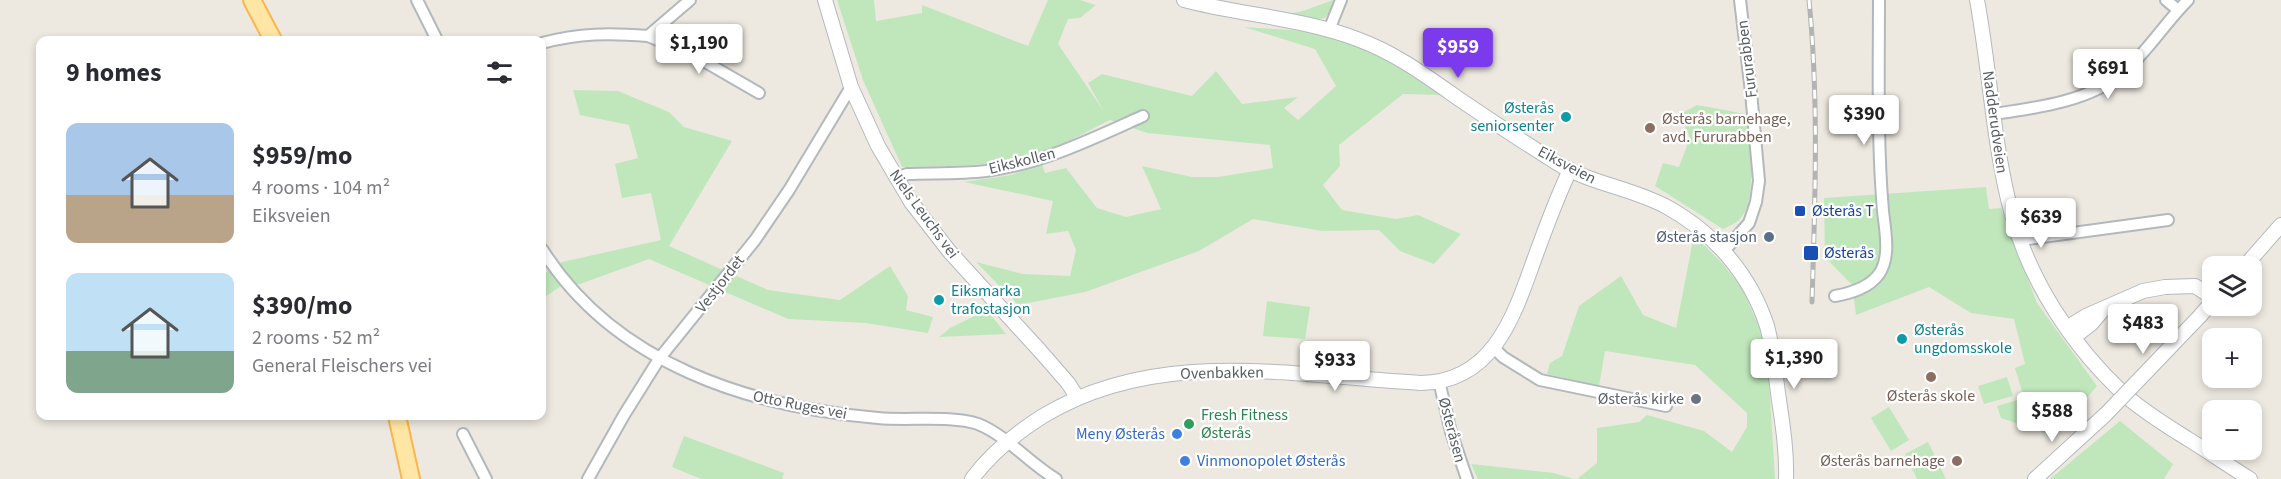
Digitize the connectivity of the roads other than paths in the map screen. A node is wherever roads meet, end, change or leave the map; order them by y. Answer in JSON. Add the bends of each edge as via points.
{"nodes":[{"id":1,"x":252,"y":0,"type":"edge"},
{"id":2,"x":417,"y":0,"type":"edge"},
{"id":3,"x":690,"y":0,"type":"edge"},
{"id":4,"x":825,"y":0,"type":"edge"},
{"id":5,"x":1184,"y":0,"type":"edge"},
{"id":6,"x":1341,"y":0,"type":"edge"},
{"id":7,"x":1740,"y":0,"type":"edge"},
{"id":8,"x":1879,"y":0,"type":"edge"},
{"id":9,"x":1977,"y":0,"type":"edge"},
{"id":10,"x":2166,"y":0,"type":"edge"},
{"id":11,"x":2188,"y":0,"type":"edge"},
{"id":12,"x":2178,"y":10,"type":"junction"},
{"id":13,"x":1329,"y":30,"type":"junction"},
{"id":14,"x":271,"y":36,"type":"edge"},
{"id":15,"x":435,"y":36,"type":"edge"},
{"id":16,"x":648,"y":36,"type":"junction"},
{"id":17,"x":546,"y":42,"type":"edge"},
{"id":18,"x":851,"y":87,"type":"junction"},
{"id":19,"x":759,"y":93,"type":"dead end"},
{"id":20,"x":1994,"y":114,"type":"junction"},
{"id":21,"x":1143,"y":116,"type":"dead end"},
{"id":22,"x":1570,"y":170,"type":"junction"},
{"id":23,"x":896,"y":178,"type":"junction"},
{"id":24,"x":2168,"y":220,"type":"dead end"},
{"id":25,"x":2281,"y":225,"type":"edge"},
{"id":26,"x":2021,"y":242,"type":"junction"},
{"id":27,"x":1724,"y":251,"type":"junction"},
{"id":28,"x":546,"y":255,"type":"edge"},
{"id":29,"x":2254,"y":256,"type":"edge"},
{"id":30,"x":2202,"y":291,"type":"edge"},
{"id":31,"x":1835,"y":296,"type":"dead end"},
{"id":32,"x":2202,"y":314,"type":"edge"},
{"id":33,"x":2071,"y":332,"type":"junction"},
{"id":34,"x":1494,"y":348,"type":"junction"},
{"id":35,"x":659,"y":359,"type":"junction"},
{"id":36,"x":1439,"y":381,"type":"junction"},
{"id":37,"x":1077,"y":397,"type":"junction"},
{"id":38,"x":1665,"y":406,"type":"dead end"},
{"id":39,"x":398,"y":420,"type":"edge"},
{"id":40,"x":464,"y":434,"type":"dead end"},
{"id":41,"x":402,"y":441,"type":"junction"},
{"id":42,"x":1007,"y":441,"type":"junction"},
{"id":43,"x":404,"y":479,"type":"edge"},
{"id":44,"x":411,"y":479,"type":"edge"},
{"id":45,"x":486,"y":479,"type":"edge"},
{"id":46,"x":588,"y":479,"type":"edge"},
{"id":47,"x":972,"y":479,"type":"edge"},
{"id":48,"x":1056,"y":479,"type":"edge"},
{"id":49,"x":1467,"y":479,"type":"edge"},
{"id":50,"x":1786,"y":479,"type":"edge"},
{"id":51,"x":2036,"y":479,"type":"edge"},
{"id":52,"x":2250,"y":479,"type":"edge"}],
"edges":[{"from":1,"to":14,"type":"main road"},
{"from":2,"to":15,"type":"street"},
{"from":3,"to":16,"type":"street"},
{"from":4,"to":18,"type":"street","name":"Niels Leuchs vei"},
{"from":5,"to":13,"type":"street","name":"Eiksveien"},
{"from":6,"to":13,"type":"street"},
{"from":7,"to":27,"type":"street","name":"Fururabben","via":[[1759,181],[1749,223]]},
{"from":8,"to":31,"type":"street","via":[[1879,162],[1885,250],[1880,273],[1853,292]]},
{"from":9,"to":20,"type":"street","name":"Nadderudveien"},
{"from":10,"to":12,"type":"street"},
{"from":11,"to":12,"type":"street"},
{"from":12,"to":20,"type":"street","via":[[2133,63],[2107,85],[2076,97]]},
{"from":13,"to":22,"type":"street","name":"Eiksveien","via":[[1395,56]]},
{"from":16,"to":17,"type":"street","via":[[581,34]]},
{"from":16,"to":19,"type":"street","via":[[688,52]]},
{"from":18,"to":23,"type":"street","name":"Niels Leuchs vei"},
{"from":18,"to":35,"type":"street","name":"Vestjordet","via":[[789,190],[723,281]]},
{"from":20,"to":26,"type":"street","name":"Nadderudveien","via":[[2003,176]]},
{"from":21,"to":23,"type":"street","name":"Eikskollen","via":[[1037,160],[986,171],[907,174]]},
{"from":22,"to":27,"type":"street","name":"Eiksveien","via":[[1667,207]]},
{"from":22,"to":34,"type":"street","name":"Ovenbakken","via":[[1514,316]]},
{"from":23,"to":37,"type":"street","name":"Niels Leuchs vei","via":[[949,251]]},
{"from":24,"to":26,"type":"street"},
{"from":25,"to":29,"type":"street"},
{"from":26,"to":33,"type":"street","name":"Nadderudveien","via":[[2040,285]]},
{"from":27,"to":50,"type":"street","name":"Eiksveien","via":[[1752,292],[1767,326],[1781,412]]},
{"from":28,"to":35,"type":"street","name":"Otto Ruges vei","via":[[583,300],[632,342]]},
{"from":30,"to":33,"type":"street","via":[[2195,286],[2143,291],[2086,316]]},
{"from":32,"to":51,"type":"street","bridge":true,"via":[[2106,414]]},
{"from":33,"to":52,"type":"street","name":"Nadderudveien","via":[[2126,396]]},
{"from":34,"to":36,"type":"street","name":"Ovenbakken","via":[[1458,376]]},
{"from":34,"to":38,"type":"street","via":[[1540,380]]},
{"from":35,"to":42,"type":"street","name":"Otto Ruges vei","via":[[730,389],[782,404],[879,418],[975,423]]},
{"from":35,"to":46,"type":"street","name":"Vestjordet"},
{"from":36,"to":37,"type":"street","name":"Ovenbakken","via":[[1421,383],[1267,371],[1199,372],[1131,380]]},
{"from":36,"to":49,"type":"street","name":"Østeråsen"},
{"from":37,"to":42,"type":"street","name":"Ovenbakken"},
{"from":39,"to":41,"type":"main road"},
{"from":40,"to":45,"type":"street"},
{"from":41,"to":43,"type":"main road"},
{"from":41,"to":44,"type":"main road"},
{"from":42,"to":47,"type":"street","name":"Ovenbakken"},
{"from":42,"to":48,"type":"street","name":"Otto Ruges vei"}]}
